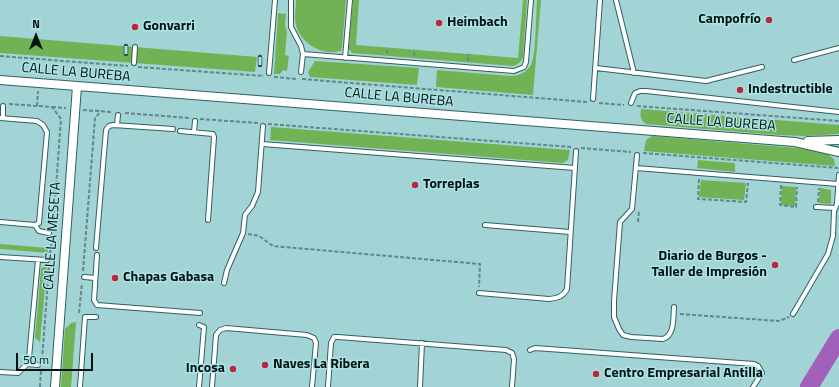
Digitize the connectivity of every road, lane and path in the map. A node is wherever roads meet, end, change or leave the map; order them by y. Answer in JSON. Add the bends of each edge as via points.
{"nodes":[{"id":1,"x":275,"y":0,"type":"edge"},
{"id":2,"x":291,"y":0,"type":"edge"},
{"id":3,"x":350,"y":0,"type":"edge"},
{"id":4,"x":531,"y":0,"type":"edge"},
{"id":5,"x":600,"y":0,"type":"edge"},
{"id":6,"x":616,"y":0,"type":"edge"},
{"id":7,"x":135,"y":47,"type":"dead end"},
{"id":8,"x":839,"y":48,"type":"edge"},
{"id":9,"x":303,"y":54,"type":"junction"},
{"id":10,"x":345,"y":58,"type":"junction"},
{"id":11,"x":794,"y":60,"type":"dead end"},
{"id":12,"x":134,"y":63,"type":"dead end"},
{"id":13,"x":596,"y":68,"type":"junction"},
{"id":14,"x":762,"y":68,"type":"dead end"},
{"id":15,"x":301,"y":72,"type":"dead end"},
{"id":16,"x":634,"y":73,"type":"junction"},
{"id":17,"x":269,"y":75,"type":"joint"},
{"id":18,"x":0,"y":80,"type":"edge"},
{"id":19,"x":38,"y":83,"type":"junction"},
{"id":20,"x":77,"y":86,"type":"junction"},
{"id":21,"x":593,"y":99,"type":"dead end"},
{"id":22,"x":631,"y":102,"type":"dead end"},
{"id":23,"x":3,"y":106,"type":"dead end"},
{"id":24,"x":37,"y":106,"type":"dead end"},
{"id":25,"x":101,"y":111,"type":"dead end"},
{"id":26,"x":839,"y":112,"type":"edge"},
{"id":27,"x":118,"y":115,"type":"dead end"},
{"id":28,"x":1,"y":118,"type":"edge"},
{"id":29,"x":195,"y":120,"type":"joint"},
{"id":30,"x":839,"y":121,"type":"edge"},
{"id":31,"x":117,"y":125,"type":"junction"},
{"id":32,"x":263,"y":126,"type":"dead end"},
{"id":33,"x":173,"y":129,"type":"dead end"},
{"id":34,"x":180,"y":131,"type":"dead end"},
{"id":35,"x":194,"y":132,"type":"junction"},
{"id":36,"x":839,"y":140,"type":"edge"},
{"id":37,"x":795,"y":142,"type":"junction"},
{"id":38,"x":262,"y":144,"type":"junction"},
{"id":39,"x":576,"y":151,"type":"dead end"},
{"id":40,"x":839,"y":152,"type":"edge"},
{"id":41,"x":637,"y":155,"type":"dead end"},
{"id":42,"x":575,"y":168,"type":"junction"},
{"id":43,"x":636,"y":168,"type":"junction"},
{"id":44,"x":839,"y":168,"type":"edge"},
{"id":45,"x":839,"y":175,"type":"edge"},
{"id":46,"x":699,"y":178,"type":"dead end"},
{"id":47,"x":748,"y":182,"type":"dead end"},
{"id":48,"x":781,"y":184,"type":"dead end"},
{"id":49,"x":838,"y":184,"type":"edge"},
{"id":50,"x":797,"y":185,"type":"dead end"},
{"id":51,"x":816,"y":207,"type":"dead end"},
{"id":52,"x":835,"y":208,"type":"junction"},
{"id":53,"x":208,"y":220,"type":"dead end"},
{"id":54,"x":0,"y":222,"type":"edge"},
{"id":55,"x":485,"y":224,"type":"dead end"},
{"id":56,"x":35,"y":225,"type":"junction"},
{"id":57,"x":570,"y":232,"type":"junction"},
{"id":58,"x":49,"y":233,"type":"dead end"},
{"id":59,"x":243,"y":233,"type":"junction"},
{"id":60,"x":96,"y":248,"type":"dead end"},
{"id":61,"x":97,"y":255,"type":"dead end"},
{"id":62,"x":0,"y":257,"type":"edge"},
{"id":63,"x":38,"y":260,"type":"junction"},
{"id":64,"x":47,"y":260,"type":"dead end"},
{"id":65,"x":84,"y":277,"type":"dead end"},
{"id":66,"x":95,"y":278,"type":"junction"},
{"id":67,"x":224,"y":283,"type":"dead end"},
{"id":68,"x":479,"y":293,"type":"joint"},
{"id":69,"x":674,"y":307,"type":"dead end"},
{"id":70,"x":200,"y":313,"type":"dead end"},
{"id":71,"x":674,"y":313,"type":"junction"},
{"id":72,"x":793,"y":314,"type":"joint"},
{"id":73,"x":82,"y":316,"type":"junction"},
{"id":74,"x":96,"y":317,"type":"dead end"},
{"id":75,"x":199,"y":325,"type":"dead end"},
{"id":76,"x":422,"y":343,"type":"junction"},
{"id":77,"x":530,"y":350,"type":"dead end"},
{"id":78,"x":27,"y":364,"type":"junction"},
{"id":79,"x":38,"y":365,"type":"dead end"},
{"id":80,"x":0,"y":372,"type":"edge"},
{"id":81,"x":55,"y":387,"type":"edge"},
{"id":82,"x":80,"y":387,"type":"edge"},
{"id":83,"x":199,"y":387,"type":"edge"},
{"id":84,"x":212,"y":387,"type":"edge"},
{"id":85,"x":312,"y":387,"type":"edge"},
{"id":86,"x":328,"y":387,"type":"edge"},
{"id":87,"x":420,"y":387,"type":"edge"},
{"id":88,"x":512,"y":387,"type":"edge"},
{"id":89,"x":753,"y":387,"type":"edge"}],
"edges":[{"from":1,"to":17,"type":"lane"},
{"from":2,"to":9,"type":"lane","via":[[290,27]]},
{"from":3,"to":10,"type":"lane"},
{"from":4,"to":10,"type":"lane","via":[[526,62],[524,67],[518,70]]},
{"from":5,"to":13,"type":"lane"},
{"from":6,"to":16,"type":"lane"},
{"from":7,"to":12,"type":"lane"},
{"from":8,"to":11,"type":"lane"},
{"from":9,"to":10,"type":"lane"},
{"from":9,"to":15,"type":"lane"},
{"from":13,"to":16,"type":"lane"},
{"from":13,"to":21,"type":"lane"},
{"from":14,"to":16,"type":"lane","via":[[706,81]]},
{"from":17,"to":30,"type":"path"},
{"from":18,"to":19,"type":"street","name":"CALLE LA BUREBA"},
{"from":19,"to":20,"type":"street","name":"CALLE LA BUREBA"},
{"from":19,"to":24,"type":"path"},
{"from":20,"to":37,"type":"street","name":"CALLE LA BUREBA"},
{"from":20,"to":81,"type":"street","name":"CALLE LA MESETA"},
{"from":22,"to":26,"type":"lane","via":[[635,93],[646,91]]},
{"from":23,"to":28,"type":"lane"},
{"from":25,"to":73,"type":"path","via":[[95,118]]},
{"from":27,"to":31,"type":"lane"},
{"from":28,"to":56,"type":"lane","via":[[37,121],[43,124],[47,132],[40,223]]},
{"from":29,"to":35,"type":"lane"},
{"from":29,"to":44,"type":"path"},
{"from":31,"to":33,"type":"lane"},
{"from":31,"to":60,"type":"lane","via":[[109,126],[106,130]]},
{"from":32,"to":38,"type":"lane"},
{"from":34,"to":35,"type":"lane"},
{"from":35,"to":53,"type":"lane","via":[[214,136]]},
{"from":36,"to":37,"type":"street","name":"CALLE LA BUREBA"},
{"from":37,"to":40,"type":"street","name":"CALLE LA BUREBA"},
{"from":38,"to":42,"type":"lane"},
{"from":38,"to":59,"type":"lane","via":[[258,192],[245,216]]},
{"from":39,"to":42,"type":"lane"},
{"from":41,"to":43,"type":"lane"},
{"from":42,"to":57,"type":"lane"},
{"from":43,"to":49,"type":"lane"},
{"from":43,"to":71,"type":"lane","via":[[632,209],[620,222],[614,317],[623,335],[663,339],[668,337],[672,330]]},
{"from":45,"to":49,"type":"lane"},
{"from":46,"to":47,"type":"path","via":[[698,199],[746,202]]},
{"from":48,"to":50,"type":"path","via":[[780,205],[796,207]]},
{"from":49,"to":52,"type":"lane"},
{"from":51,"to":52,"type":"lane"},
{"from":52,"to":72,"type":"lane","via":[[833,236],[828,254]]},
{"from":54,"to":56,"type":"lane"},
{"from":55,"to":57,"type":"lane"},
{"from":56,"to":58,"type":"lane","via":[[39,231]]},
{"from":57,"to":68,"type":"lane","via":[[565,294],[559,298],[549,299]]},
{"from":59,"to":67,"type":"lane"},
{"from":59,"to":68,"type":"path","via":[[259,236],[273,246],[480,264]]},
{"from":61,"to":66,"type":"lane"},
{"from":62,"to":63,"type":"lane"},
{"from":63,"to":64,"type":"lane"},
{"from":63,"to":78,"type":"lane"},
{"from":65,"to":66,"type":"lane"},
{"from":66,"to":70,"type":"lane","via":[[94,300],[97,305]]},
{"from":69,"to":71,"type":"lane"},
{"from":71,"to":72,"type":"path","via":[[779,321]]},
{"from":73,"to":74,"type":"lane"},
{"from":73,"to":82,"type":"lane"},
{"from":75,"to":83,"type":"lane","via":[[204,327]]},
{"from":76,"to":86,"type":"lane","via":[[334,337],[331,343]]},
{"from":76,"to":87,"type":"lane"},
{"from":76,"to":88,"type":"lane","via":[[512,352]]},
{"from":77,"to":89,"type":"lane","via":[[535,348],[754,364],[762,373]]},
{"from":78,"to":79,"type":"lane"},
{"from":78,"to":80,"type":"lane","via":[[18,373]]},
{"from":84,"to":85,"type":"lane","via":[[216,335],[226,328],[307,335],[314,338],[316,343]]}]}
